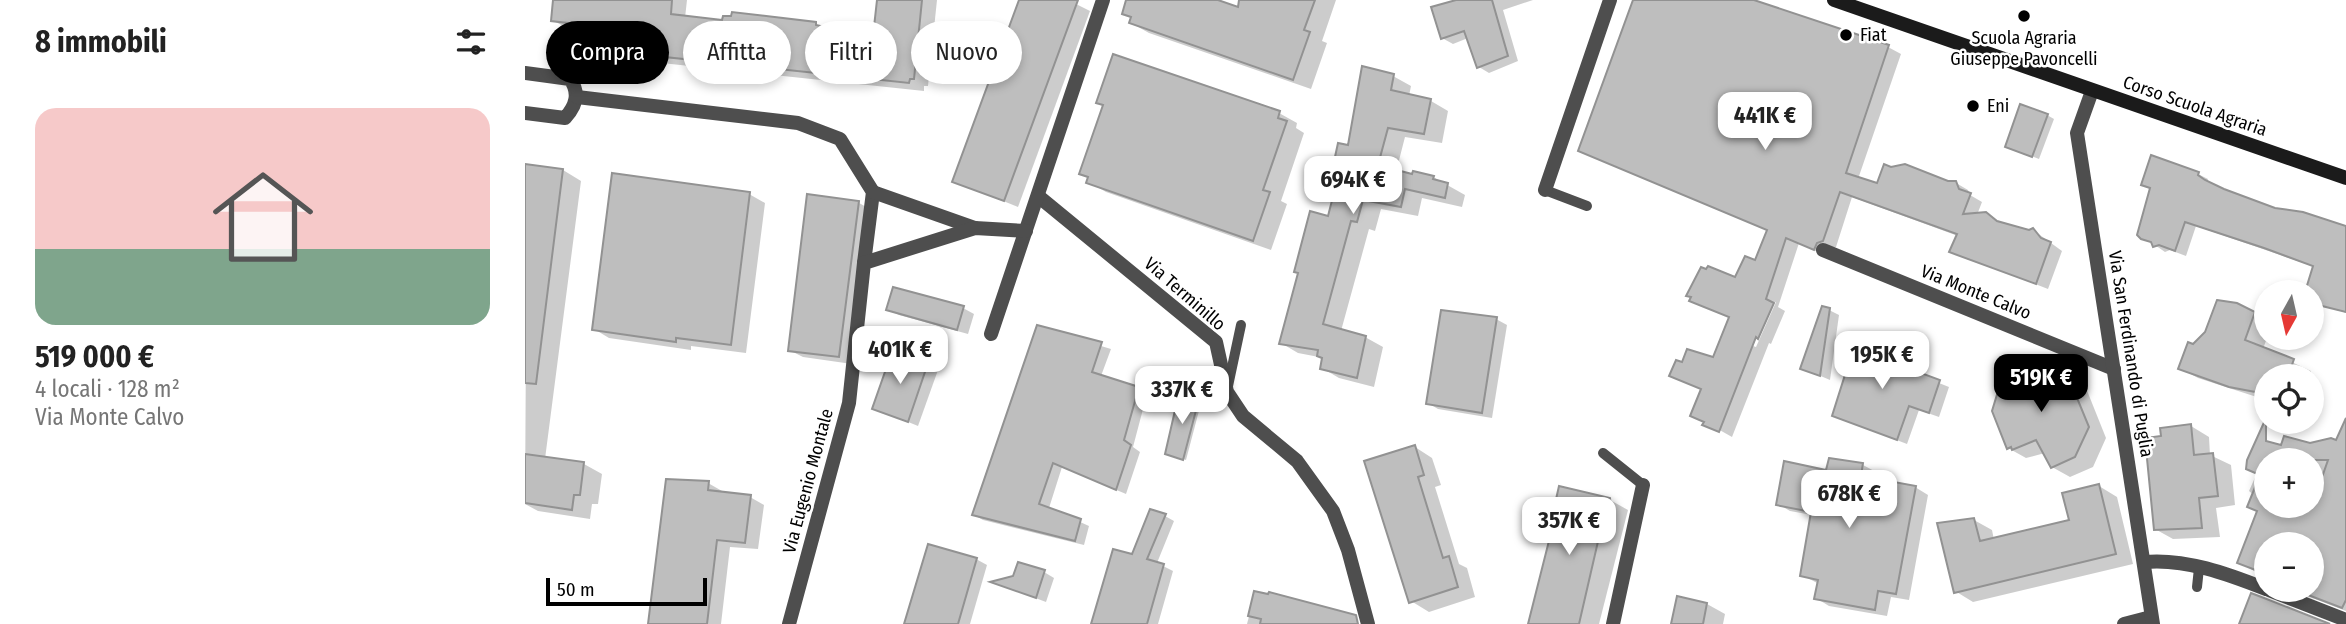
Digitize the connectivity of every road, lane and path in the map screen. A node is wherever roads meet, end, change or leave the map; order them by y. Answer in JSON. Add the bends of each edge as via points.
{"nodes":[{"id":1,"x":1103,"y":0,"type":"edge"},
{"id":2,"x":1610,"y":0,"type":"edge"},
{"id":3,"x":1834,"y":0,"type":"edge"},
{"id":4,"x":525,"y":72,"type":"edge"},
{"id":5,"x":2092,"y":91,"type":"junction"},
{"id":6,"x":577,"y":97,"type":"junction"},
{"id":7,"x":525,"y":113,"type":"edge"},
{"id":8,"x":2346,"y":178,"type":"edge"},
{"id":9,"x":1545,"y":190,"type":"joint"},
{"id":10,"x":873,"y":192,"type":"junction"},
{"id":11,"x":1038,"y":196,"type":"junction"},
{"id":12,"x":1587,"y":206,"type":"dead end"},
{"id":13,"x":975,"y":228,"type":"junction"},
{"id":14,"x":1026,"y":231,"type":"junction"},
{"id":15,"x":1823,"y":250,"type":"dead end"},
{"id":16,"x":864,"y":262,"type":"junction"},
{"id":17,"x":1241,"y":325,"type":"dead end"},
{"id":18,"x":991,"y":334,"type":"dead end"},
{"id":19,"x":2114,"y":369,"type":"junction"},
{"id":20,"x":1227,"y":392,"type":"junction"},
{"id":21,"x":1603,"y":453,"type":"dead end"},
{"id":22,"x":1643,"y":485,"type":"joint"},
{"id":23,"x":2144,"y":562,"type":"junction"},
{"id":24,"x":2199,"y":568,"type":"junction"},
{"id":25,"x":2254,"y":584,"type":"edge"},
{"id":26,"x":2197,"y":587,"type":"dead end"},
{"id":27,"x":2301,"y":602,"type":"edge"},
{"id":28,"x":2346,"y":620,"type":"edge"},
{"id":29,"x":2152,"y":621,"type":"edge"},
{"id":30,"x":789,"y":624,"type":"edge"},
{"id":31,"x":1368,"y":624,"type":"edge"},
{"id":32,"x":1613,"y":624,"type":"edge"},
{"id":33,"x":2124,"y":624,"type":"edge"}],
"edges":[{"from":1,"to":11,"type":"street"},
{"from":2,"to":9,"type":"street"},
{"from":3,"to":5,"type":"main road","name":"Corso Scuola Agraria"},
{"from":4,"to":6,"type":"street","via":[[570,79]]},
{"from":5,"to":8,"type":"main road","name":"Corso Scuola Agraria"},
{"from":5,"to":19,"type":"street","name":"Via San Ferdinando di Puglia","via":[[2077,133]]},
{"from":6,"to":7,"type":"street","via":[[565,118]]},
{"from":6,"to":10,"type":"street","via":[[798,123],[841,139]]},
{"from":9,"to":12,"type":"lane"},
{"from":10,"to":13,"type":"street"},
{"from":10,"to":16,"type":"street","name":"Via Eugenio Montale"},
{"from":11,"to":14,"type":"street"},
{"from":11,"to":20,"type":"street","name":"Via Terminillo","via":[[1216,342]]},
{"from":13,"to":14,"type":"street"},
{"from":13,"to":16,"type":"street"},
{"from":14,"to":18,"type":"street"},
{"from":15,"to":19,"type":"street","name":"Via Monte Calvo"},
{"from":16,"to":30,"type":"street","name":"Via Eugenio Montale","via":[[849,403]]},
{"from":17,"to":20,"type":"lane"},
{"from":19,"to":23,"type":"street","name":"Via San Ferdinando di Puglia"},
{"from":20,"to":31,"type":"street","name":"Via Terminillo","via":[[1243,416],[1297,461],[1333,511]]},
{"from":21,"to":22,"type":"lane"},
{"from":22,"to":32,"type":"street"},
{"from":23,"to":24,"type":"street","via":[[2162,560]]},
{"from":23,"to":29,"type":"street","name":"Via San Ferdinando di Puglia"},
{"from":24,"to":25,"type":"street"},
{"from":24,"to":26,"type":"lane"},
{"from":27,"to":28,"type":"street"},
{"from":29,"to":33,"type":"street"}]}
